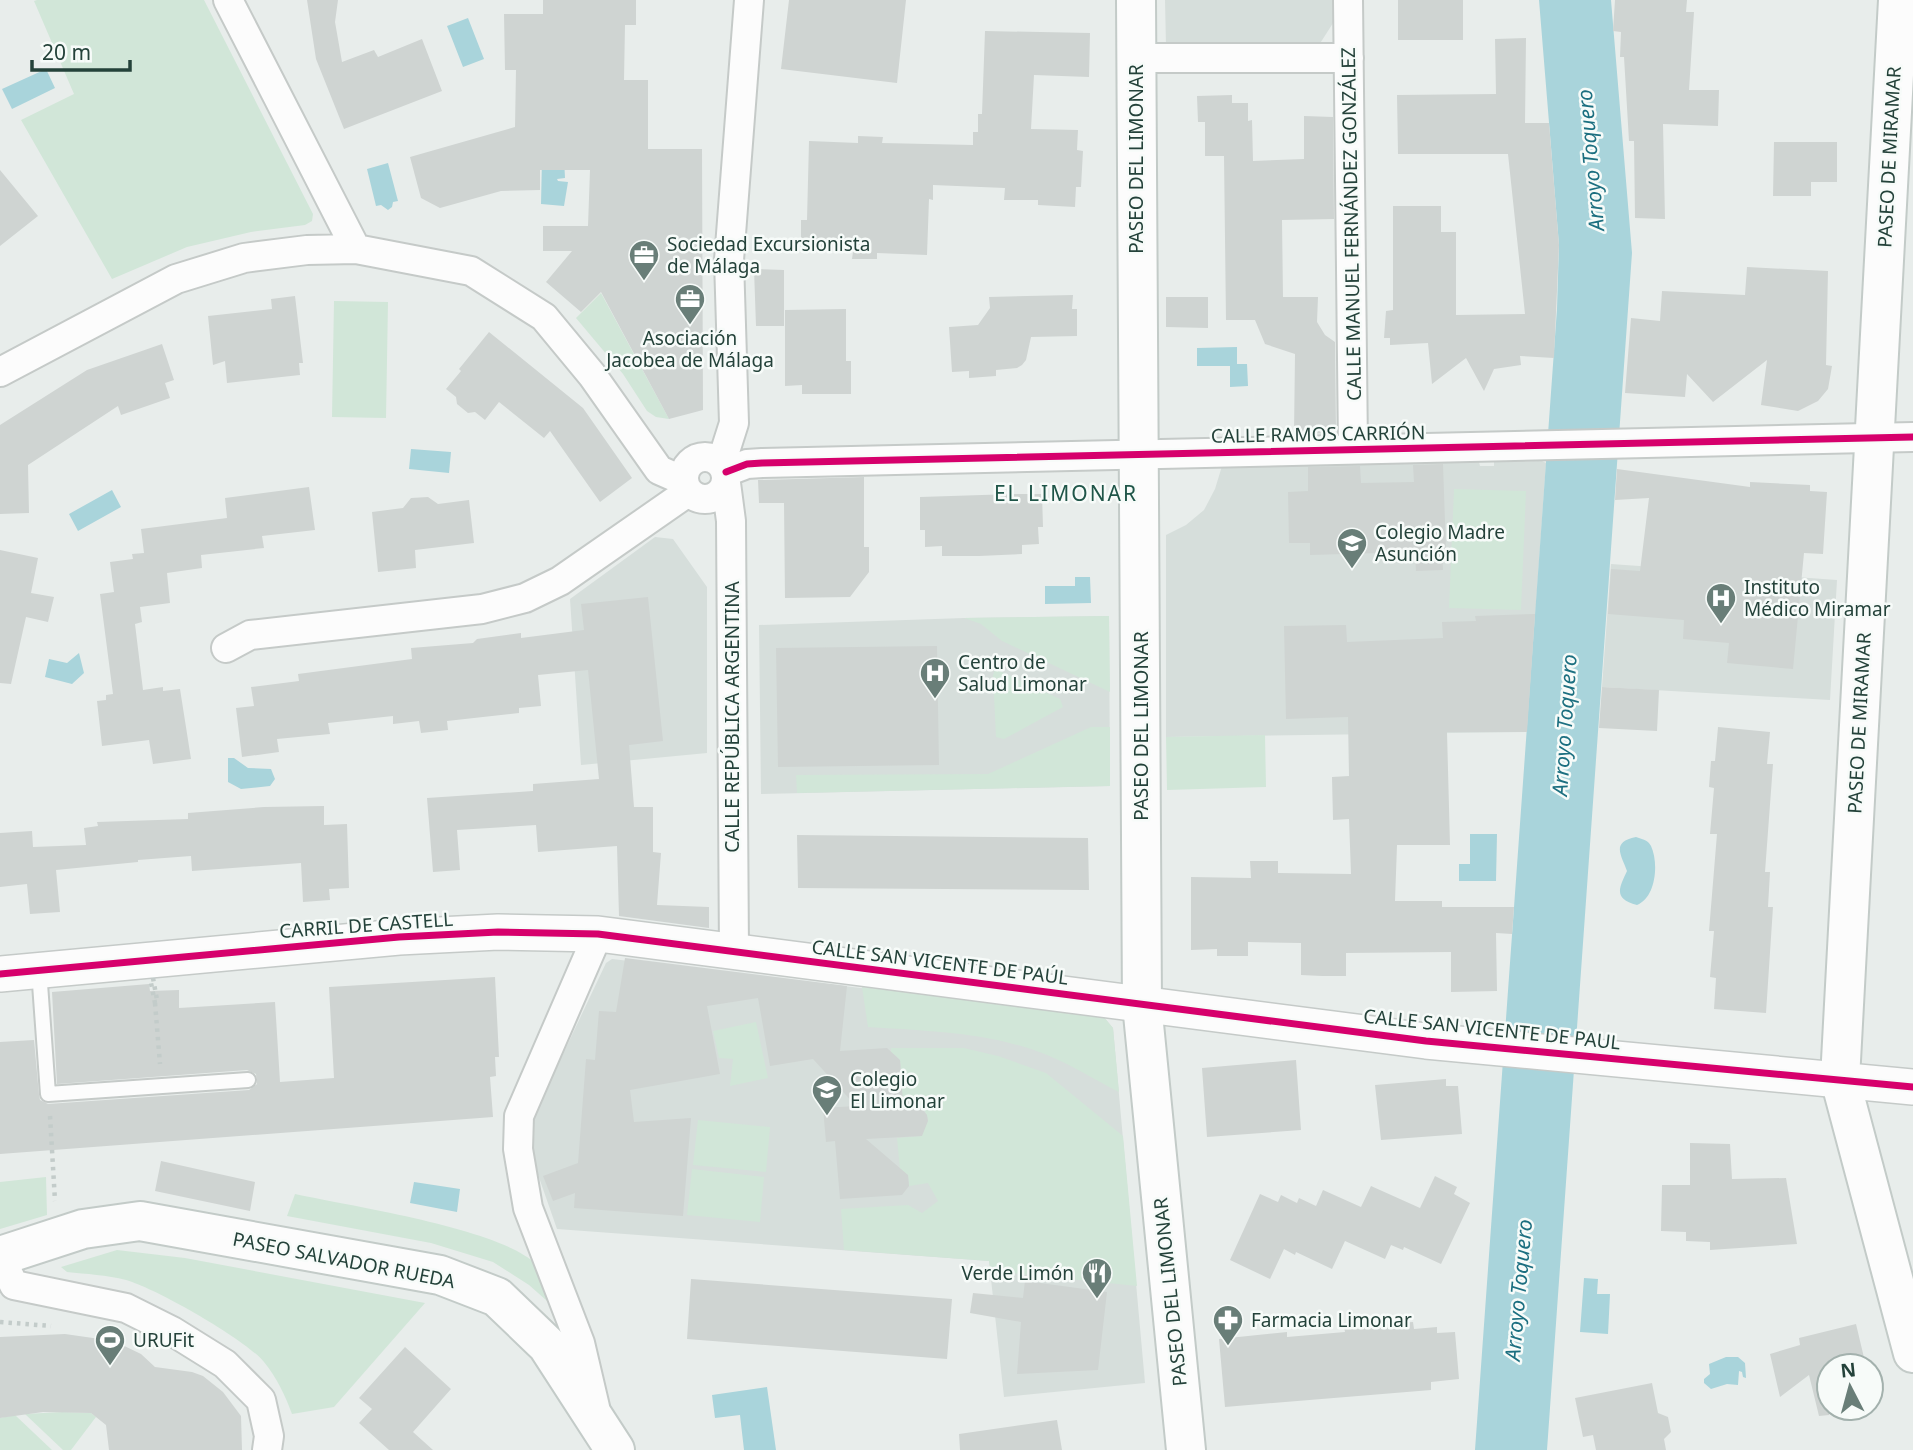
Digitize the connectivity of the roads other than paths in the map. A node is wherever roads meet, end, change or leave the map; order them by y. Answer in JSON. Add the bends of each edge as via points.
{"nodes":[{"id":1,"x":228,"y":0,"type":"edge"},
{"id":2,"x":749,"y":0,"type":"edge"},
{"id":3,"x":1136,"y":0,"type":"edge"},
{"id":4,"x":1348,"y":0,"type":"edge"},
{"id":5,"x":1903,"y":13,"type":"edge"},
{"id":6,"x":1135,"y":58,"type":"junction"},
{"id":7,"x":1349,"y":58,"type":"junction"},
{"id":8,"x":356,"y":249,"type":"junction"},
{"id":9,"x":0,"y":372,"type":"edge"},
{"id":10,"x":1894,"y":438,"type":"edge"},
{"id":11,"x":1353,"y":448,"type":"junction"},
{"id":12,"x":1138,"y":455,"type":"junction"},
{"id":13,"x":724,"y":473,"type":"junction"},
{"id":14,"x":686,"y":486,"type":"junction"},
{"id":15,"x":226,"y":648,"type":"dead end"},
{"id":16,"x":598,"y":934,"type":"junction"},
{"id":17,"x":734,"y":951,"type":"junction"},
{"id":18,"x":39,"y":970,"type":"junction"},
{"id":19,"x":0,"y":974,"type":"edge"},
{"id":20,"x":1142,"y":1004,"type":"junction"},
{"id":21,"x":1840,"y":1079,"type":"junction"},
{"id":22,"x":248,"y":1080,"type":"dead end"},
{"id":23,"x":1913,"y":1087,"type":"edge"},
{"id":24,"x":0,"y":1256,"type":"edge"},
{"id":25,"x":1913,"y":1353,"type":"edge"},
{"id":26,"x":607,"y":1437,"type":"edge"},
{"id":27,"x":267,"y":1450,"type":"edge"},
{"id":28,"x":1186,"y":1450,"type":"edge"}],
"edges":[{"from":1,"to":8,"type":"street"},
{"from":2,"to":13,"type":"street","name":"CALLE REPÚBLICA ARGENTINA","via":[[729,260],[734,422]]},
{"from":3,"to":6,"type":"main road","name":"PASEO DEL LIMONAR"},
{"from":4,"to":7,"type":"street","name":"CALLE MANUEL FERNÁNDEZ GONZÁLEZ"},
{"from":5,"to":10,"type":"main road","name":"PASEO DE MIRAMAR","via":[[1879,315]]},
{"from":6,"to":7,"type":"street"},
{"from":6,"to":12,"type":"main road","name":"PASEO DEL LIMONAR"},
{"from":7,"to":11,"type":"street","name":"CALLE MANUEL FERNÁNDEZ GONZÁLEZ"},
{"from":8,"to":9,"type":"street","via":[[244,258],[176,279]]},
{"from":8,"to":14,"type":"street","via":[[471,271],[544,317],[592,375],[659,470]]},
{"from":10,"to":11,"type":"street","name":"CALLE RAMOS CARRIÓN"},
{"from":10,"to":21,"type":"main road","name":"PASEO DE MIRAMAR"},
{"from":11,"to":12,"type":"street","name":"CALLE RAMOS CARRIÓN"},
{"from":12,"to":13,"type":"street","name":"CALLE RAMOS CARRIÓN","via":[[747,464]]},
{"from":12,"to":20,"type":"main road","name":"PASEO DEL LIMONAR"},
{"from":13,"to":14,"type":"street","name":"CALLE RAMOS CARRIÓN","via":[[714,459],[696,459],[685,472]]},
{"from":13,"to":17,"type":"street","name":"CALLE REPÚBLICA ARGENTINA","via":[[731,521]]},
{"from":14,"to":15,"type":"street","via":[[560,581],[525,598],[482,609],[250,635]]},
{"from":16,"to":17,"type":"street","name":"CARRIL DE CASTELL"},
{"from":16,"to":18,"type":"street","name":"CARRIL DE CASTELL","via":[[498,932],[399,937]]},
{"from":16,"to":26,"type":"street","via":[[519,1116],[518,1149],[528,1208],[580,1343]]},
{"from":17,"to":20,"type":"street","name":"CALLE SAN VICENTE DE PAÚL"},
{"from":18,"to":19,"type":"street","name":"CARRIL DE CASTELL"},
{"from":18,"to":22,"type":"lane","via":[[48,1094]]},
{"from":20,"to":21,"type":"street","name":"CALLE SAN VICENTE DE PAUL","via":[[1426,1041]]},
{"from":20,"to":28,"type":"main road","name":"PASEO DEL LIMONAR"},
{"from":21,"to":23,"type":"street"},
{"from":21,"to":25,"type":"main road","name":"PASEO DE MIRAMAR"},
{"from":24,"to":26,"type":"main road","name":"PASEO SALVADOR RUEDA","via":[[83,1229],[140,1221],[440,1275],[498,1297],[547,1345]]},
{"from":24,"to":27,"type":"street","via":[[14,1285],[126,1308],[225,1364],[261,1400],[269,1437]]}]}
